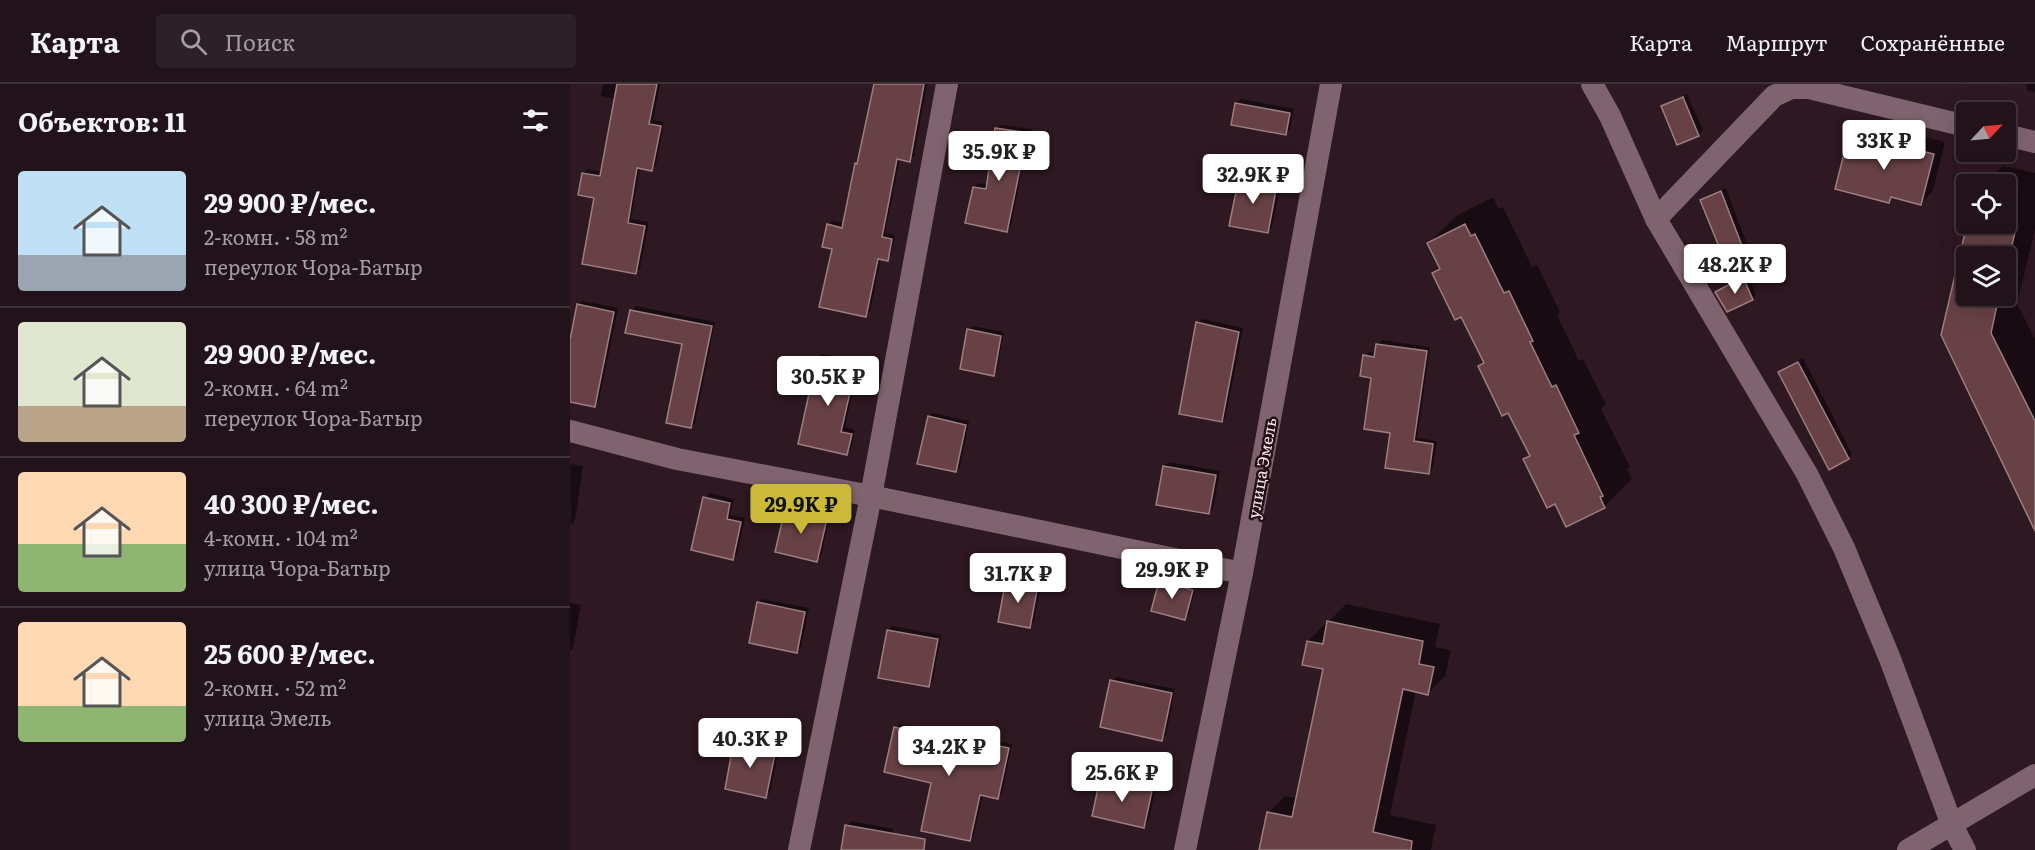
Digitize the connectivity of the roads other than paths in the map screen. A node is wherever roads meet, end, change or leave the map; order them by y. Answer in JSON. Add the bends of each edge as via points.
{"nodes":[{"id":1,"x":947,"y":84,"type":"edge"},
{"id":2,"x":1331,"y":84,"type":"edge"},
{"id":3,"x":1592,"y":84,"type":"edge"},
{"id":4,"x":1956,"y":124,"type":"edge"},
{"id":5,"x":2016,"y":137,"type":"edge"},
{"id":6,"x":2035,"y":142,"type":"edge"},
{"id":7,"x":1656,"y":219,"type":"junction"},
{"id":8,"x":570,"y":431,"type":"edge"},
{"id":9,"x":871,"y":496,"type":"junction"},
{"id":10,"x":1242,"y":573,"type":"junction"},
{"id":11,"x":2035,"y":775,"type":"edge"},
{"id":12,"x":1952,"y":825,"type":"junction"},
{"id":13,"x":800,"y":850,"type":"edge"},
{"id":14,"x":1185,"y":850,"type":"edge"},
{"id":15,"x":1908,"y":850,"type":"edge"},
{"id":16,"x":1965,"y":850,"type":"edge"}],
"edges":[{"from":1,"to":9,"type":"street"},
{"from":2,"to":10,"type":"street","name":"улица Эмель"},
{"from":3,"to":7,"type":"street"},
{"from":4,"to":7,"type":"street","via":[[1809,88],[1791,88],[1774,96]]},
{"from":5,"to":6,"type":"street"},
{"from":7,"to":12,"type":"street","via":[[1807,474],[1844,548]]},
{"from":8,"to":9,"type":"street","via":[[677,459]]},
{"from":9,"to":10,"type":"street"},
{"from":9,"to":13,"type":"street"},
{"from":10,"to":14,"type":"street","name":"улица Эмель"},
{"from":11,"to":12,"type":"street"},
{"from":12,"to":15,"type":"street"},
{"from":12,"to":16,"type":"street"}]}
